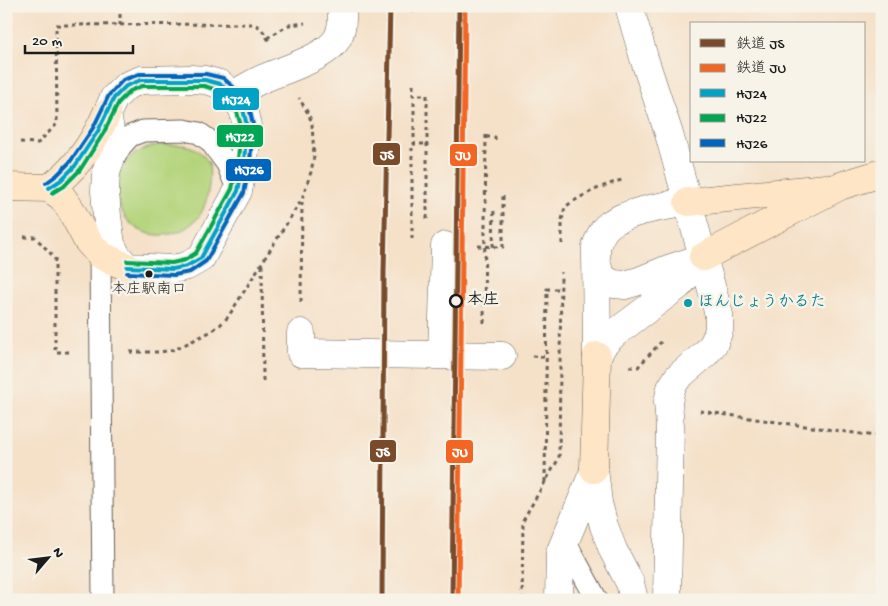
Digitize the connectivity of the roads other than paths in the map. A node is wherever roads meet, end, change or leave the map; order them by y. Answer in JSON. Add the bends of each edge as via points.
{"nodes":[{"id":1,"x":342,"y":6,"type":"edge"},
{"id":2,"x":629,"y":6,"type":"edge"},
{"id":3,"x":233,"y":95,"type":"junction"},
{"id":4,"x":107,"y":113,"type":"junction"},
{"id":5,"x":106,"y":173,"type":"junction"},
{"id":6,"x":882,"y":173,"type":"edge"},
{"id":7,"x":840,"y":186,"type":"junction"},
{"id":8,"x":6,"y":187,"type":"edge"},
{"id":9,"x":49,"y":188,"type":"junction"},
{"id":10,"x":238,"y":191,"type":"junction"},
{"id":11,"x":688,"y":202,"type":"junction"},
{"id":12,"x":436,"y":237,"type":"road end"},
{"id":13,"x":100,"y":255,"type":"junction"},
{"id":14,"x":703,"y":257,"type":"junction"},
{"id":15,"x":596,"y":260,"type":"junction"},
{"id":16,"x":127,"y":267,"type":"junction"},
{"id":17,"x":301,"y":333,"type":"dead end"},
{"id":18,"x":442,"y":355,"type":"junction"},
{"id":19,"x":502,"y":356,"type":"dead end"},
{"id":20,"x":597,"y":356,"type":"junction"},
{"id":21,"x":594,"y":469,"type":"junction"},
{"id":22,"x":565,"y":541,"type":"junction"},
{"id":23,"x":102,"y":600,"type":"edge"},
{"id":24,"x":559,"y":600,"type":"edge"},
{"id":25,"x":597,"y":600,"type":"edge"},
{"id":26,"x":634,"y":600,"type":"edge"},
{"id":27,"x":667,"y":600,"type":"edge"}],
"edges":[{"from":1,"to":3,"type":"street","via":[[342,23],[330,48]]},
{"from":2,"to":11,"type":"street"},
{"from":3,"to":4,"type":"street","via":[[220,84],[205,80],[141,80],[126,86],[114,98]]},
{"from":3,"to":10,"type":"street","via":[[247,126]]},
{"from":4,"to":5,"type":"street","via":[[112,142]]},
{"from":4,"to":9,"type":"street","via":[[75,166]]},
{"from":5,"to":10,"type":"lane","via":[[130,136],[143,131],[184,130],[200,133],[210,141],[227,164]]},
{"from":5,"to":16,"type":"street","via":[[111,244]]},
{"from":6,"to":7,"type":"street"},
{"from":7,"to":11,"type":"street"},
{"from":7,"to":14,"type":"street"},
{"from":8,"to":9,"type":"street"},
{"from":9,"to":13,"type":"street","via":[[62,197],[86,240]]},
{"from":10,"to":16,"type":"street","via":[[201,258],[173,269]]},
{"from":11,"to":14,"type":"street"},
{"from":11,"to":15,"type":"street","via":[[648,210],[609,225],[599,236]]},
{"from":12,"to":18,"type":"street"},
{"from":13,"to":16,"type":"street"},
{"from":13,"to":23,"type":"lane"},
{"from":14,"to":15,"type":"street","via":[[625,285],[604,280]]},
{"from":14,"to":20,"type":"street","via":[[680,285],[614,334]]},
{"from":14,"to":27,"type":"street","via":[[719,330],[710,348],[678,377],[668,402]]},
{"from":15,"to":20,"type":"street"},
{"from":17,"to":18,"type":"street","via":[[301,353]]},
{"from":18,"to":19,"type":"street"},
{"from":20,"to":21,"type":"street"},
{"from":21,"to":22,"type":"street"},
{"from":21,"to":26,"type":"street","via":[[604,526],[630,583]]},
{"from":22,"to":24,"type":"street","via":[[560,553]]},
{"from":22,"to":25,"type":"lane"}]}
